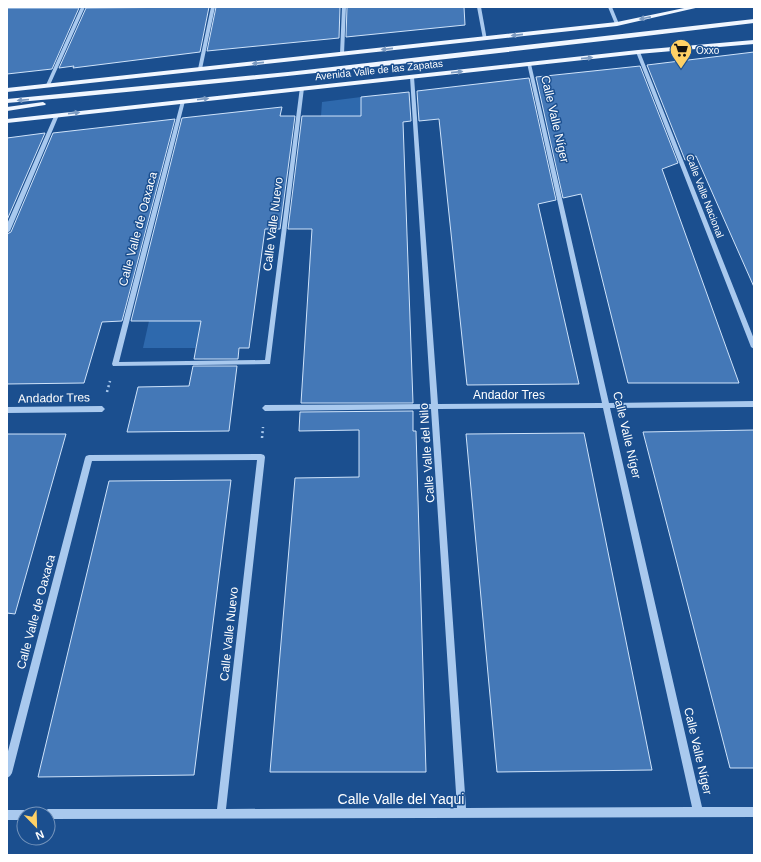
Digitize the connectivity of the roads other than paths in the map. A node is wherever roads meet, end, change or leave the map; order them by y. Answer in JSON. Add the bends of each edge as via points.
{"nodes":[{"id":1,"x":83,"y":7,"type":"edge"},
{"id":2,"x":213,"y":7,"type":"edge"},
{"id":3,"x":344,"y":7,"type":"edge"},
{"id":4,"x":479,"y":7,"type":"edge"},
{"id":5,"x":610,"y":7,"type":"edge"},
{"id":6,"x":697,"y":7,"type":"edge"},
{"id":7,"x":754,"y":21,"type":"edge"},
{"id":8,"x":617,"y":24,"type":"junction"},
{"id":9,"x":536,"y":33,"type":"junction"},
{"id":10,"x":485,"y":39,"type":"junction"},
{"id":11,"x":754,"y":42,"type":"edge"},
{"id":12,"x":638,"y":52,"type":"junction"},
{"id":13,"x":342,"y":54,"type":"junction"},
{"id":14,"x":554,"y":62,"type":"junction"},
{"id":15,"x":529,"y":64,"type":"junction"},
{"id":16,"x":200,"y":69,"type":"junction"},
{"id":17,"x":412,"y":77,"type":"junction"},
{"id":18,"x":48,"y":85,"type":"junction"},
{"id":19,"x":302,"y":88,"type":"junction"},
{"id":20,"x":7,"y":90,"type":"edge"},
{"id":21,"x":118,"y":92,"type":"junction"},
{"id":22,"x":7,"y":101,"type":"edge"},
{"id":23,"x":184,"y":101,"type":"junction"},
{"id":24,"x":7,"y":109,"type":"edge"},
{"id":25,"x":57,"y":115,"type":"junction"},
{"id":26,"x":7,"y":121,"type":"edge"},
{"id":27,"x":7,"y":231,"type":"edge"},
{"id":28,"x":754,"y":347,"type":"edge"},
{"id":29,"x":115,"y":364,"type":"joint"},
{"id":30,"x":754,"y":404,"type":"edge"},
{"id":31,"x":607,"y":405,"type":"junction"},
{"id":32,"x":436,"y":407,"type":"junction"},
{"id":33,"x":264,"y":408,"type":"dead end"},
{"id":34,"x":102,"y":409,"type":"dead end"},
{"id":35,"x":7,"y":410,"type":"edge"},
{"id":36,"x":89,"y":458,"type":"joint"},
{"id":37,"x":7,"y":772,"type":"edge"},
{"id":38,"x":698,"y":812,"type":"junction"},
{"id":39,"x":754,"y":812,"type":"edge"},
{"id":40,"x":462,"y":813,"type":"junction"},
{"id":41,"x":56,"y":814,"type":"edge"},
{"id":42,"x":221,"y":814,"type":"junction"}],
"edges":[{"from":1,"to":18,"type":"street"},
{"from":2,"to":16,"type":"street"},
{"from":3,"to":13,"type":"street"},
{"from":4,"to":10,"type":"street"},
{"from":5,"to":8,"type":"street"},
{"from":6,"to":8,"type":"main road","name":"Avenida Valle de las Zapatas","one_way":true},
{"from":7,"to":21,"type":"main road","name":"Avenida Valle de las Zapatas","via":[[505,51]]},
{"from":8,"to":9,"type":"main road","name":"Avenida Valle de las Zapatas"},
{"from":9,"to":10,"type":"main road","name":"Avenida Valle de las Zapatas","one_way":true},
{"from":9,"to":14,"type":"main road","via":[[546,35],[558,44],[560,52]]},
{"from":10,"to":13,"type":"main road","name":"Avenida Valle de las Zapatas","one_way":true},
{"from":11,"to":12,"type":"main road","name":"Avenida Valle de las Zapatas"},
{"from":14,"to":12,"type":"main road","name":"Avenida Valle de las Zapatas","one_way":true},
{"from":12,"to":28,"type":"street","name":"Calle Valle Nacional"},
{"from":13,"to":16,"type":"main road","name":"Avenida Valle de las Zapatas","one_way":true},
{"from":14,"to":15,"type":"main road","name":"Avenida Valle de las Zapatas"},
{"from":17,"to":15,"type":"main road","name":"Avenida Valle de las Zapatas","one_way":true},
{"from":15,"to":31,"type":"street","name":"Calle Valle Níger"},
{"from":16,"to":18,"type":"main road","name":"Avenida Valle de las Zapatas"},
{"from":17,"to":19,"type":"main road","name":"Avenida Valle de las Zapatas"},
{"from":17,"to":32,"type":"street","name":"Calle Valle del Nilo"},
{"from":18,"to":20,"type":"main road","name":"Avenida Valle de las Zapatas"},
{"from":23,"to":19,"type":"main road","name":"Avenida Valle de las Zapatas","one_way":true},
{"from":19,"to":29,"type":"street","name":"Calle Valle Nuevo","via":[[268,362]]},
{"from":21,"to":22,"type":"main road","name":"Avenida Valle de las Zapatas","one_way":true},
{"from":21,"to":24,"type":"main road","name":"Avenida Valle de las Zapatas"},
{"from":25,"to":23,"type":"main road","name":"Avenida Valle de las Zapatas","one_way":true},
{"from":23,"to":29,"type":"street","name":"Calle Valle de Oaxaca"},
{"from":25,"to":26,"type":"main road","name":"Avenida Valle de las Zapatas"},
{"from":25,"to":27,"type":"street"},
{"from":30,"to":31,"type":"street","name":"Andador Tres"},
{"from":31,"to":32,"type":"street","name":"Andador Tres"},
{"from":31,"to":38,"type":"street","name":"Calle Valle Níger"},
{"from":32,"to":33,"type":"street","name":"Andador Tres"},
{"from":32,"to":40,"type":"street","name":"Calle Valle del Nilo"},
{"from":34,"to":35,"type":"street","name":"Andador Tres"},
{"from":36,"to":37,"type":"street","name":"Calle Valle de Oaxaca"},
{"from":36,"to":42,"type":"street","name":"Calle Valle Nuevo","via":[[261,457]]},
{"from":38,"to":39,"type":"street","name":"Calle Valle del Yaqui"},
{"from":38,"to":40,"type":"street","name":"Calle Valle del Yaqui"},
{"from":40,"to":42,"type":"street","name":"Calle Valle del Yaqui"},
{"from":41,"to":42,"type":"street","name":"Calle Valle del Yaqui"}]}
